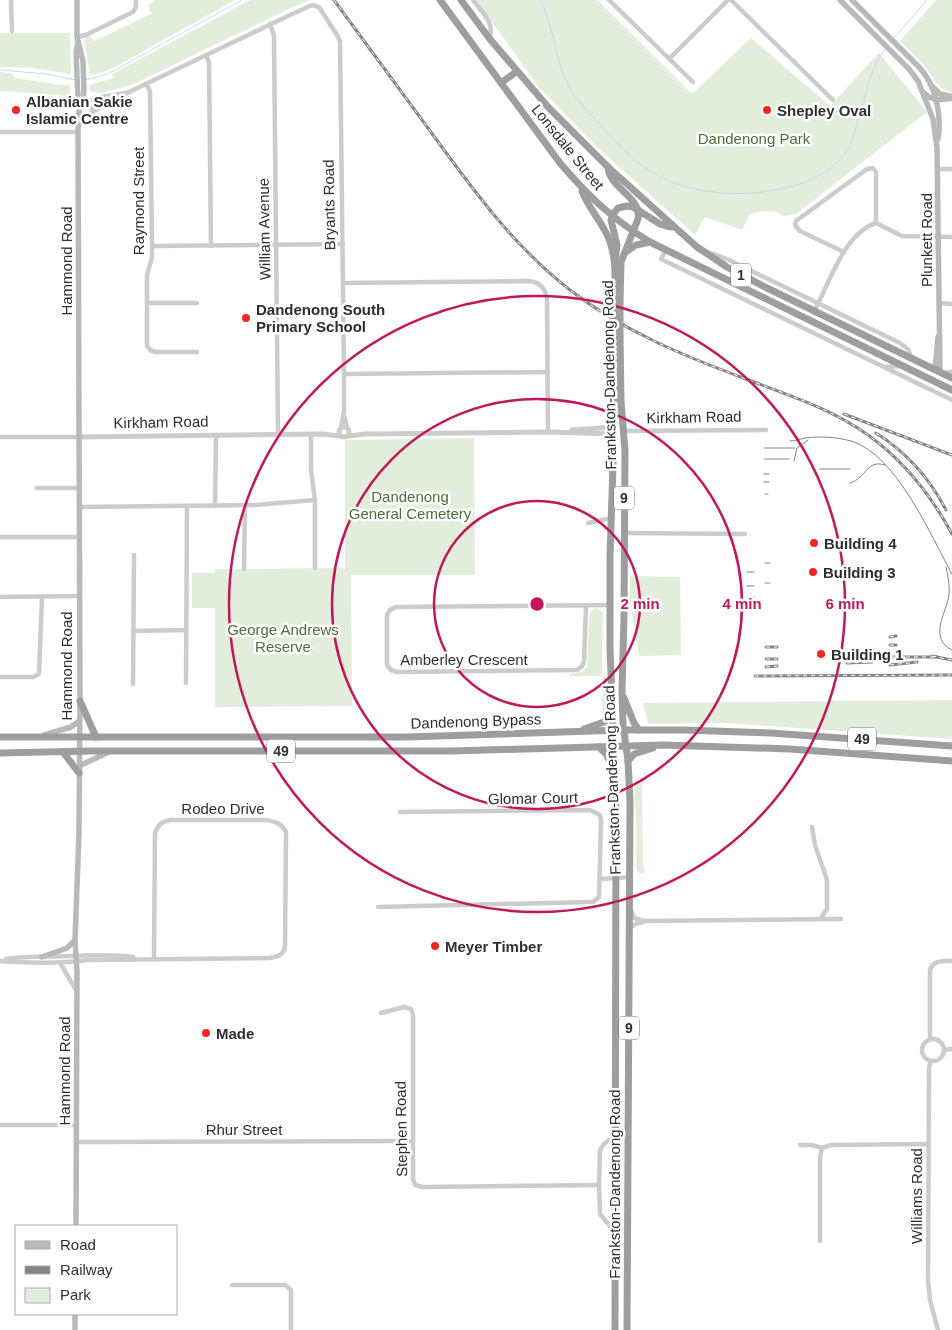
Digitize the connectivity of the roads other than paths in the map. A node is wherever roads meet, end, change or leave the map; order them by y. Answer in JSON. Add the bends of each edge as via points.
{"nodes":[{"id":1,"x":11,"y":0,"type":"edge"},
{"id":2,"x":77,"y":0,"type":"edge"},
{"id":3,"x":136,"y":0,"type":"edge"},
{"id":4,"x":440,"y":0,"type":"edge"},
{"id":5,"x":461,"y":0,"type":"edge"},
{"id":6,"x":473,"y":0,"type":"edge"},
{"id":7,"x":609,"y":0,"type":"edge"},
{"id":8,"x":727,"y":0,"type":"edge"},
{"id":9,"x":840,"y":0,"type":"edge"},
{"id":10,"x":852,"y":0,"type":"edge"},
{"id":11,"x":270,"y":24,"type":"junction"},
{"id":12,"x":12,"y":31,"type":"dead end"},
{"id":13,"x":489,"y":38,"type":"junction"},
{"id":14,"x":77,"y":39,"type":"junction"},
{"id":15,"x":206,"y":55,"type":"junction"},
{"id":16,"x":669,"y":58,"type":"junction"},
{"id":17,"x":516,"y":72,"type":"junction"},
{"id":18,"x":928,"y":79,"type":"junction"},
{"id":19,"x":693,"y":82,"type":"dead end"},
{"id":20,"x":501,"y":83,"type":"junction"},
{"id":21,"x":146,"y":84,"type":"junction"},
{"id":22,"x":82,"y":90,"type":"junction"},
{"id":23,"x":923,"y":90,"type":"junction"},
{"id":24,"x":126,"y":93,"type":"junction"},
{"id":25,"x":952,"y":97,"type":"edge"},
{"id":26,"x":97,"y":98,"type":"junction"},
{"id":27,"x":833,"y":100,"type":"dead end"},
{"id":28,"x":936,"y":100,"type":"junction"},
{"id":29,"x":107,"y":104,"type":"junction"},
{"id":30,"x":80,"y":106,"type":"junction"},
{"id":31,"x":79,"y":120,"type":"junction"},
{"id":32,"x":0,"y":132,"type":"edge"},
{"id":33,"x":78,"y":132,"type":"junction"},
{"id":34,"x":937,"y":148,"type":"junction"},
{"id":35,"x":608,"y":167,"type":"junction"},
{"id":36,"x":938,"y":169,"type":"junction"},
{"id":37,"x":952,"y":169,"type":"edge"},
{"id":38,"x":582,"y":188,"type":"junction"},
{"id":39,"x":638,"y":209,"type":"junction"},
{"id":40,"x":612,"y":216,"type":"junction"},
{"id":41,"x":876,"y":223,"type":"junction"},
{"id":42,"x":674,"y":228,"type":"junction"},
{"id":43,"x":633,"y":231,"type":"junction"},
{"id":44,"x":937,"y":237,"type":"junction"},
{"id":45,"x":952,"y":237,"type":"edge"},
{"id":46,"x":650,"y":242,"type":"junction"},
{"id":47,"x":342,"y":244,"type":"junction"},
{"id":48,"x":276,"y":245,"type":"junction"},
{"id":49,"x":152,"y":246,"type":"junction"},
{"id":50,"x":211,"y":246,"type":"junction"},
{"id":51,"x":666,"y":250,"type":"junction"},
{"id":52,"x":844,"y":252,"type":"junction"},
{"id":53,"x":705,"y":253,"type":"junction"},
{"id":54,"x":623,"y":256,"type":"junction"},
{"id":55,"x":615,"y":261,"type":"junction"},
{"id":56,"x":688,"y":261,"type":"junction"},
{"id":57,"x":684,"y":270,"type":"junction"},
{"id":58,"x":343,"y":283,"type":"junction"},
{"id":59,"x":618,"y":299,"type":"junction"},
{"id":60,"x":197,"y":303,"type":"dead end"},
{"id":61,"x":939,"y":303,"type":"junction"},
{"id":62,"x":147,"y":304,"type":"junction"},
{"id":63,"x":819,"y":304,"type":"junction"},
{"id":64,"x":952,"y":304,"type":"edge"},
{"id":65,"x":814,"y":312,"type":"junction"},
{"id":66,"x":811,"y":320,"type":"junction"},
{"id":67,"x":806,"y":328,"type":"junction"},
{"id":68,"x":618,"y":334,"type":"junction"},
{"id":69,"x":197,"y":352,"type":"dead end"},
{"id":70,"x":912,"y":359,"type":"junction"},
{"id":71,"x":902,"y":366,"type":"junction"},
{"id":72,"x":885,"y":367,"type":"junction"},
{"id":73,"x":547,"y":372,"type":"junction"},
{"id":74,"x":939,"y":372,"type":"junction"},
{"id":75,"x":952,"y":372,"type":"edge"},
{"id":76,"x":344,"y":374,"type":"junction"},
{"id":77,"x":952,"y":378,"type":"edge"},
{"id":78,"x":936,"y":382,"type":"junction"},
{"id":79,"x":952,"y":390,"type":"edge"},
{"id":80,"x":932,"y":391,"type":"junction"},
{"id":81,"x":952,"y":400,"type":"edge"},
{"id":82,"x":766,"y":430,"type":"dead end"},
{"id":83,"x":344,"y":431,"type":"junction"},
{"id":84,"x":614,"y":431,"type":"junction"},
{"id":85,"x":623,"y":431,"type":"junction"},
{"id":86,"x":548,"y":432,"type":"junction"},
{"id":87,"x":311,"y":434,"type":"junction"},
{"id":88,"x":216,"y":435,"type":"junction"},
{"id":89,"x":278,"y":435,"type":"junction"},
{"id":90,"x":79,"y":436,"type":"junction"},
{"id":91,"x":0,"y":437,"type":"edge"},
{"id":92,"x":37,"y":488,"type":"dead end"},
{"id":93,"x":79,"y":488,"type":"junction"},
{"id":94,"x":316,"y":500,"type":"junction"},
{"id":95,"x":245,"y":505,"type":"junction"},
{"id":96,"x":79,"y":506,"type":"junction"},
{"id":97,"x":187,"y":506,"type":"junction"},
{"id":98,"x":215,"y":506,"type":"junction"},
{"id":99,"x":611,"y":518,"type":"junction"},
{"id":100,"x":588,"y":523,"type":"dead end"},
{"id":101,"x":611,"y":533,"type":"junction"},
{"id":102,"x":624,"y":533,"type":"junction"},
{"id":103,"x":745,"y":534,"type":"dead end"},
{"id":104,"x":79,"y":537,"type":"junction"},
{"id":105,"x":0,"y":538,"type":"edge"},
{"id":106,"x":134,"y":556,"type":"dead end"},
{"id":107,"x":315,"y":568,"type":"dead end"},
{"id":108,"x":244,"y":569,"type":"dead end"},
{"id":109,"x":78,"y":596,"type":"junction"},
{"id":110,"x":0,"y":597,"type":"edge"},
{"id":111,"x":42,"y":597,"type":"junction"},
{"id":112,"x":586,"y":605,"type":"junction"},
{"id":113,"x":610,"y":605,"type":"junction"},
{"id":114,"x":624,"y":605,"type":"junction"},
{"id":115,"x":186,"y":630,"type":"junction"},
{"id":116,"x":133,"y":631,"type":"junction"},
{"id":117,"x":0,"y":677,"type":"edge"},
{"id":118,"x":186,"y":683,"type":"dead end"},
{"id":119,"x":133,"y":684,"type":"dead end"},
{"id":120,"x":622,"y":691,"type":"junction"},
{"id":121,"x":80,"y":701,"type":"junction"},
{"id":122,"x":612,"y":714,"type":"junction"},
{"id":123,"x":79,"y":721,"type":"junction"},
{"id":124,"x":612,"y":730,"type":"junction"},
{"id":125,"x":624,"y":730,"type":"junction"},
{"id":126,"x":640,"y":730,"type":"junction"},
{"id":127,"x":579,"y":731,"type":"junction"},
{"id":128,"x":0,"y":737,"type":"edge"},
{"id":129,"x":39,"y":737,"type":"junction"},
{"id":130,"x":79,"y":737,"type":"junction"},
{"id":131,"x":96,"y":737,"type":"junction"},
{"id":132,"x":663,"y":745,"type":"junction"},
{"id":133,"x":613,"y":746,"type":"junction"},
{"id":134,"x":626,"y":746,"type":"junction"},
{"id":135,"x":952,"y":746,"type":"edge"},
{"id":136,"x":599,"y":747,"type":"junction"},
{"id":137,"x":79,"y":751,"type":"junction"},
{"id":138,"x":111,"y":751,"type":"junction"},
{"id":139,"x":62,"y":752,"type":"junction"},
{"id":140,"x":0,"y":753,"type":"edge"},
{"id":141,"x":628,"y":761,"type":"junction"},
{"id":142,"x":952,"y":761,"type":"edge"},
{"id":143,"x":79,"y":770,"type":"junction"},
{"id":144,"x":615,"y":770,"type":"junction"},
{"id":145,"x":400,"y":812,"type":"dead end"},
{"id":146,"x":812,"y":827,"type":"dead end"},
{"id":147,"x":600,"y":879,"type":"junction"},
{"id":148,"x":616,"y":879,"type":"junction"},
{"id":149,"x":630,"y":880,"type":"junction"},
{"id":150,"x":378,"y":907,"type":"dead end"},
{"id":151,"x":630,"y":907,"type":"junction"},
{"id":152,"x":821,"y":918,"type":"junction"},
{"id":153,"x":841,"y":918,"type":"dead end"},
{"id":154,"x":645,"y":921,"type":"junction"},
{"id":155,"x":629,"y":929,"type":"junction"},
{"id":156,"x":75,"y":940,"type":"junction"},
{"id":157,"x":42,"y":957,"type":"junction"},
{"id":158,"x":154,"y":958,"type":"junction"},
{"id":159,"x":76,"y":959,"type":"junction"},
{"id":160,"x":0,"y":961,"type":"edge"},
{"id":161,"x":952,"y":961,"type":"edge"},
{"id":162,"x":58,"y":962,"type":"junction"},
{"id":163,"x":76,"y":990,"type":"junction"},
{"id":164,"x":381,"y":1013,"type":"dead end"},
{"id":165,"x":615,"y":1036,"type":"junction"},
{"id":166,"x":629,"y":1036,"type":"junction"},
{"id":167,"x":930,"y":1039,"type":"junction"},
{"id":168,"x":952,"y":1049,"type":"edge"},
{"id":169,"x":944,"y":1050,"type":"junction"},
{"id":170,"x":931,"y":1060,"type":"junction"},
{"id":171,"x":0,"y":1125,"type":"edge"},
{"id":172,"x":76,"y":1125,"type":"junction"},
{"id":173,"x":615,"y":1135,"type":"junction"},
{"id":174,"x":628,"y":1135,"type":"junction"},
{"id":175,"x":412,"y":1141,"type":"junction"},
{"id":176,"x":76,"y":1142,"type":"junction"},
{"id":177,"x":929,"y":1144,"type":"junction"},
{"id":178,"x":800,"y":1145,"type":"dead end"},
{"id":179,"x":822,"y":1148,"type":"junction"},
{"id":180,"x":599,"y":1185,"type":"junction"},
{"id":181,"x":76,"y":1225,"type":"edge"},
{"id":182,"x":615,"y":1232,"type":"junction"},
{"id":183,"x":628,"y":1233,"type":"junction"},
{"id":184,"x":820,"y":1241,"type":"dead end"},
{"id":185,"x":232,"y":1285,"type":"dead end"},
{"id":186,"x":76,"y":1315,"type":"edge"},
{"id":187,"x":75,"y":1330,"type":"edge"},
{"id":188,"x":291,"y":1330,"type":"edge"},
{"id":189,"x":615,"y":1330,"type":"edge"},
{"id":190,"x":627,"y":1330,"type":"edge"},
{"id":191,"x":938,"y":1330,"type":"edge"}],
"edges":[{"from":1,"to":12,"type":"street"},
{"from":2,"to":14,"type":"main road","name":"Hammond Road"},
{"from":3,"to":14,"type":"street","via":[[133,12]]},
{"from":4,"to":20,"type":"highway","name":"Lonsdale Street","number":"1"},
{"from":5,"to":13,"type":"highway","name":"Lonsdale Street","number":"1"},
{"from":6,"to":13,"type":"street","name":"Lonsdale Street","via":[[490,24],[492,33]]},
{"from":7,"to":16,"type":"street"},
{"from":8,"to":16,"type":"street"},
{"from":8,"to":27,"type":"street"},
{"from":9,"to":23,"type":"main road","via":[[896,55]]},
{"from":10,"to":18,"type":"main road"},
{"from":11,"to":15,"type":"street"},
{"from":11,"to":47,"type":"street","name":"Bryants Road","via":[[316,5],[338,34]]},
{"from":11,"to":48,"type":"street","name":"William Avenue","via":[[274,36]]},
{"from":13,"to":17,"type":"highway","name":"Lonsdale Street","number":"1"},
{"from":14,"to":22,"type":"main road","name":"Hammond Road"},
{"from":15,"to":21,"type":"street"},
{"from":15,"to":50,"type":"street","via":[[209,62]]},
{"from":16,"to":19,"type":"street"},
{"from":17,"to":20,"type":"highway"},
{"from":17,"to":35,"type":"highway","name":"Lonsdale Street","number":"1"},
{"from":18,"to":25,"type":"main road","via":[[938,93]]},
{"from":18,"to":28,"type":"main road","name":"Plunkett Road"},
{"from":20,"to":38,"type":"highway","name":"Lonsdale Street","number":"1"},
{"from":21,"to":24,"type":"street"},
{"from":21,"to":49,"type":"street","name":"Raymond Street","via":[[150,91]]},
{"from":22,"to":26,"type":"street"},
{"from":22,"to":30,"type":"main road","name":"Hammond Road","via":[[78,100]]},
{"from":23,"to":28,"type":"main road"},
{"from":23,"to":34,"type":"main road","name":"Plunkett Road","via":[[933,119]]},
{"from":24,"to":26,"type":"street"},
{"from":24,"to":29,"type":"street"},
{"from":25,"to":28,"type":"main road"},
{"from":26,"to":30,"type":"street"},
{"from":28,"to":34,"type":"main road","name":"Plunkett Road","via":[[940,123]]},
{"from":29,"to":30,"type":"street","via":[[93,108]]},
{"from":29,"to":31,"type":"street"},
{"from":30,"to":31,"type":"main road","name":"Hammond Road"},
{"from":31,"to":33,"type":"main road","name":"Hammond Road"},
{"from":32,"to":33,"type":"street"},
{"from":33,"to":90,"type":"main road","name":"Hammond Road"},
{"from":34,"to":36,"type":"main road","name":"Plunkett Road"},
{"from":35,"to":39,"type":"highway","via":[[608,175]]},
{"from":35,"to":42,"type":"highway","name":"Lonsdale Street","number":"1"},
{"from":36,"to":37,"type":"street"},
{"from":36,"to":44,"type":"main road","name":"Plunkett Road"},
{"from":38,"to":40,"type":"highway","name":"Lonsdale Street","number":"1"},
{"from":38,"to":55,"type":"highway","name":"Frankston-Dandenong Road","number":"9","via":[[585,199],[607,234]]},
{"from":39,"to":40,"type":"highway","via":[[621,207]]},
{"from":39,"to":42,"type":"highway","via":[[660,224]]},
{"from":39,"to":43,"type":"highway","number":"9"},
{"from":40,"to":43,"type":"highway","name":"Lonsdale Street","number":"1"},
{"from":40,"to":55,"type":"highway","via":[[611,224],[618,245]]},
{"from":41,"to":44,"type":"street","via":[[902,236]]},
{"from":41,"to":52,"type":"street","via":[[860,231]]},
{"from":41,"to":52,"type":"street","via":[[876,172],[873,168],[867,168],[796,221],[800,231]]},
{"from":42,"to":53,"type":"highway","name":"Lonsdale Street","number":"1"},
{"from":43,"to":46,"type":"highway","name":"Lonsdale Street","number":"1"},
{"from":43,"to":54,"type":"highway","name":"Frankston-Dandenong Road","number":"9"},
{"from":44,"to":45,"type":"street"},
{"from":44,"to":61,"type":"main road","name":"Plunkett Road"},
{"from":46,"to":51,"type":"highway","name":"Lonsdale Street","number":"1"},
{"from":46,"to":54,"type":"highway","via":[[634,246]]},
{"from":47,"to":48,"type":"street"},
{"from":47,"to":58,"type":"street","name":"Bryants Road"},
{"from":48,"to":50,"type":"street"},
{"from":48,"to":89,"type":"street","name":"William Avenue"},
{"from":49,"to":50,"type":"street"},
{"from":49,"to":62,"type":"street","name":"Raymond Street"},
{"from":51,"to":56,"type":"highway","name":"Lonsdale Street","number":"1"},
{"from":51,"to":57,"type":"street","via":[[661,259]]},
{"from":52,"to":63,"type":"street"},
{"from":53,"to":63,"type":"street","name":"Lonsdale Street","via":[[720,256]]},
{"from":53,"to":65,"type":"highway","name":"Lonsdale Street","number":"1"},
{"from":54,"to":59,"type":"highway","name":"Frankston-Dandenong Road","number":"9"},
{"from":55,"to":59,"type":"highway","name":"Frankston-Dandenong Road","number":"9"},
{"from":56,"to":57,"type":"street"},
{"from":56,"to":66,"type":"highway","name":"Lonsdale Street","number":"1"},
{"from":57,"to":67,"type":"street"},
{"from":58,"to":73,"type":"street","via":[[529,281],[541,286],[547,298]]},
{"from":58,"to":76,"type":"street","name":"Bryants Road"},
{"from":59,"to":68,"type":"highway","name":"Frankston-Dandenong Road","number":"9","bridge":true},
{"from":60,"to":62,"type":"street"},
{"from":61,"to":64,"type":"street"},
{"from":61,"to":74,"type":"main road","name":"Plunkett Road","via":[[936,348]]},
{"from":62,"to":69,"type":"street","name":"Raymond Street","via":[[148,349],[156,352]]},
{"from":63,"to":65,"type":"street"},
{"from":63,"to":70,"type":"street","name":"Lonsdale Street","via":[[902,344]]},
{"from":65,"to":66,"type":"highway"},
{"from":65,"to":70,"type":"highway","name":"Lonsdale Street","number":"1"},
{"from":66,"to":67,"type":"street"},
{"from":66,"to":71,"type":"highway","name":"Lonsdale Street","number":"1"},
{"from":67,"to":72,"type":"street"},
{"from":68,"to":84,"type":"highway","name":"Frankston-Dandenong Road","number":"9"},
{"from":68,"to":85,"type":"highway","name":"Frankston-Dandenong Road","number":"9"},
{"from":70,"to":74,"type":"highway","name":"Lonsdale Street","number":"1"},
{"from":71,"to":72,"type":"street"},
{"from":71,"to":78,"type":"highway","name":"Lonsdale Street","number":"1"},
{"from":72,"to":80,"type":"street"},
{"from":73,"to":76,"type":"street"},
{"from":73,"to":86,"type":"street"},
{"from":74,"to":75,"type":"street"},
{"from":74,"to":77,"type":"highway","name":"Lonsdale Street","number":"1"},
{"from":74,"to":78,"type":"highway"},
{"from":76,"to":83,"type":"street","name":"Bryants Road"},
{"from":78,"to":79,"type":"highway","name":"Lonsdale Street","number":"1"},
{"from":78,"to":80,"type":"street"},
{"from":80,"to":81,"type":"street"},
{"from":82,"to":85,"type":"street","name":"Kirkham Road"},
{"from":83,"to":86,"type":"street","name":"Kirkham Road","via":[[365,434]]},
{"from":83,"to":87,"type":"street","name":"Kirkham Road"},
{"from":84,"to":85,"type":"highway","name":"Kirkham Road"},
{"from":84,"to":86,"type":"street","name":"Kirkham Road"},
{"from":84,"to":99,"type":"highway","name":"Frankston-Dandenong Road","number":"9"},
{"from":85,"to":102,"type":"highway","name":"Frankston-Dandenong Road","number":"9"},
{"from":87,"to":89,"type":"street","name":"Kirkham Road"},
{"from":87,"to":94,"type":"street","via":[[311,470]]},
{"from":88,"to":89,"type":"street","name":"Kirkham Road"},
{"from":88,"to":90,"type":"street","name":"Kirkham Road"},
{"from":88,"to":98,"type":"street"},
{"from":90,"to":91,"type":"street","name":"Kirkham Road"},
{"from":90,"to":93,"type":"main road","name":"Hammond Road"},
{"from":92,"to":93,"type":"street"},
{"from":93,"to":96,"type":"main road","name":"Hammond Road"},
{"from":94,"to":95,"type":"street"},
{"from":94,"to":107,"type":"street"},
{"from":95,"to":98,"type":"street"},
{"from":95,"to":108,"type":"street"},
{"from":96,"to":97,"type":"street"},
{"from":96,"to":104,"type":"main road","name":"Hammond Road"},
{"from":97,"to":98,"type":"street"},
{"from":97,"to":115,"type":"street"},
{"from":99,"to":100,"type":"street"},
{"from":99,"to":101,"type":"highway","name":"Frankston-Dandenong Road","number":"9"},
{"from":101,"to":102,"type":"highway"},
{"from":101,"to":113,"type":"highway","name":"Frankston-Dandenong Road","number":"9"},
{"from":102,"to":103,"type":"street"},
{"from":102,"to":114,"type":"highway","name":"Frankston-Dandenong Road","number":"9"},
{"from":104,"to":105,"type":"street"},
{"from":104,"to":109,"type":"main road","name":"Hammond Road"},
{"from":106,"to":116,"type":"street"},
{"from":109,"to":111,"type":"street"},
{"from":109,"to":121,"type":"main road","name":"Hammond Road"},
{"from":110,"to":111,"type":"street"},
{"from":111,"to":117,"type":"street","via":[[38,674],[33,677]]},
{"from":112,"to":112,"type":"street","name":"Amberley Crescent","via":[[394,607],[387,617],[387,665],[398,672],[578,670],[584,662]]},
{"from":112,"to":113,"type":"street","name":"Amberley Crescent"},
{"from":113,"to":114,"type":"highway"},
{"from":113,"to":122,"type":"highway","name":"Frankston-Dandenong Road","number":"9"},
{"from":114,"to":120,"type":"highway","name":"Frankston-Dandenong Road","number":"9"},
{"from":115,"to":116,"type":"street"},
{"from":115,"to":118,"type":"street"},
{"from":116,"to":119,"type":"street"},
{"from":120,"to":125,"type":"highway","name":"Frankston-Dandenong Road","number":"9"},
{"from":120,"to":126,"type":"highway","via":[[634,723]]},
{"from":121,"to":123,"type":"main road","name":"Hammond Road"},
{"from":121,"to":131,"type":"highway"},
{"from":122,"to":124,"type":"highway","name":"Frankston-Dandenong Road","number":"9"},
{"from":122,"to":127,"type":"highway","via":[[604,722]]},
{"from":123,"to":129,"type":"main road","via":[[65,730]]},
{"from":123,"to":130,"type":"main road","name":"Hammond Road"},
{"from":124,"to":125,"type":"highway","name":"Dandenong Bypass","number":"49"},
{"from":124,"to":127,"type":"highway","name":"Dandenong Bypass","number":"49"},
{"from":124,"to":133,"type":"highway","name":"Frankston-Dandenong Road","number":"9"},
{"from":125,"to":126,"type":"highway","name":"Dandenong Bypass","number":"49"},
{"from":125,"to":134,"type":"highway","name":"Frankston-Dandenong Road","number":"9"},
{"from":126,"to":135,"type":"highway","name":"Dandenong Bypass","number":"49","via":[[771,733]]},
{"from":127,"to":131,"type":"highway","name":"Dandenong Bypass","number":"49","via":[[416,737]]},
{"from":128,"to":129,"type":"highway","name":"Dandenong Bypass","number":"49"},
{"from":129,"to":130,"type":"highway","name":"Dandenong Bypass","number":"49"},
{"from":130,"to":131,"type":"highway","name":"Dandenong Bypass","number":"49"},
{"from":130,"to":137,"type":"main road","name":"Hammond Road"},
{"from":132,"to":134,"type":"highway","name":"Dandenong Bypass","number":"49"},
{"from":132,"to":141,"type":"highway","via":[[639,752]]},
{"from":132,"to":142,"type":"highway","name":"Dandenong Bypass","number":"49","via":[[800,750]]},
{"from":133,"to":134,"type":"highway","name":"Dandenong Bypass","number":"49"},
{"from":133,"to":136,"type":"highway","name":"Dandenong Bypass","number":"49"},
{"from":133,"to":144,"type":"highway","name":"Frankston-Dandenong Road","number":"9"},
{"from":134,"to":141,"type":"highway","name":"Frankston-Dandenong Road","number":"9"},
{"from":136,"to":138,"type":"highway","name":"Dandenong Bypass","number":"49","via":[[452,751]]},
{"from":136,"to":144,"type":"highway"},
{"from":137,"to":138,"type":"highway","name":"Dandenong Bypass","number":"49"},
{"from":137,"to":139,"type":"highway","name":"Dandenong Bypass","number":"49"},
{"from":137,"to":143,"type":"main road","name":"Hammond Road"},
{"from":138,"to":143,"type":"main road"},
{"from":139,"to":140,"type":"highway","name":"Dandenong Bypass","number":"49"},
{"from":139,"to":143,"type":"highway"},
{"from":141,"to":149,"type":"highway","name":"Frankston-Dandenong Road","number":"9"},
{"from":143,"to":156,"type":"main road","name":"Hammond Road"},
{"from":144,"to":148,"type":"highway","name":"Frankston-Dandenong Road","number":"9"},
{"from":145,"to":147,"type":"street","name":"Glomar Court","via":[[590,810],[600,816],[601,821]]},
{"from":146,"to":152,"type":"street","via":[[827,880],[827,910]]},
{"from":147,"to":148,"type":"street"},
{"from":147,"to":150,"type":"street","name":"Glomar Court","via":[[599,897],[593,902]]},
{"from":148,"to":149,"type":"street"},
{"from":148,"to":165,"type":"highway","name":"Frankston-Dandenong Road","number":"9"},
{"from":149,"to":151,"type":"highway","name":"Frankston-Dandenong Road","number":"9"},
{"from":151,"to":154,"type":"street","via":[[634,918]]},
{"from":151,"to":155,"type":"highway","name":"Frankston-Dandenong Road","number":"9"},
{"from":152,"to":153,"type":"street"},
{"from":152,"to":154,"type":"street"},
{"from":154,"to":155,"type":"street"},
{"from":155,"to":166,"type":"highway","name":"Frankston-Dandenong Road","number":"9"},
{"from":156,"to":157,"type":"main road","via":[[67,948]]},
{"from":156,"to":159,"type":"main road","name":"Hammond Road"},
{"from":157,"to":159,"type":"street"},
{"from":157,"to":160,"type":"street"},
{"from":158,"to":158,"type":"street","name":"Rodeo Drive","via":[[269,958],[283,952],[286,832],[278,822],[170,820],[158,825],[155,833]]},
{"from":158,"to":159,"type":"street","name":"Rodeo Drive"},
{"from":159,"to":162,"type":"street"},
{"from":159,"to":163,"type":"main road","name":"Hammond Road"},
{"from":160,"to":162,"type":"street"},
{"from":161,"to":167,"type":"street","via":[[936,962],[930,970]]},
{"from":162,"to":163,"type":"street"},
{"from":163,"to":172,"type":"main road","name":"Hammond Road"},
{"from":164,"to":175,"type":"street","name":"Stephen Road","via":[[404,1007],[413,1015]]},
{"from":165,"to":166,"type":"highway"},
{"from":165,"to":173,"type":"highway","name":"Frankston-Dandenong Road","number":"9"},
{"from":166,"to":174,"type":"highway","name":"Frankston-Dandenong Road","number":"9"},
{"from":167,"to":169,"type":"street","via":[[941,1042]]},
{"from":167,"to":170,"type":"street","via":[[924,1042],[921,1050],[924,1057]]},
{"from":168,"to":169,"type":"street"},
{"from":169,"to":170,"type":"street","via":[[941,1057]]},
{"from":170,"to":177,"type":"street","name":"Williams Road"},
{"from":171,"to":172,"type":"street"},
{"from":172,"to":176,"type":"main road","name":"Hammond Road"},
{"from":173,"to":174,"type":"highway"},
{"from":173,"to":180,"type":"street","name":"Frankston-Dandenong Road","via":[[600,1150]]},
{"from":173,"to":182,"type":"highway","name":"Frankston-Dandenong Road","number":"9"},
{"from":174,"to":183,"type":"highway","name":"Frankston-Dandenong Road","number":"9"},
{"from":175,"to":176,"type":"street","name":"Rhur Street"},
{"from":175,"to":180,"type":"street","name":"Stephen Road","via":[[415,1185]]},
{"from":176,"to":181,"type":"main road","name":"Hammond Road"},
{"from":177,"to":179,"type":"street","via":[[831,1145]]},
{"from":177,"to":191,"type":"street","name":"Williams Road","via":[[928,1280]]},
{"from":178,"to":179,"type":"street"},
{"from":179,"to":184,"type":"street"},
{"from":180,"to":182,"type":"street","name":"Frankston-Dandenong Road","via":[[600,1214]]},
{"from":182,"to":183,"type":"highway"},
{"from":182,"to":189,"type":"highway","name":"Frankston-Dandenong Road","number":"9"},
{"from":183,"to":190,"type":"highway","name":"Frankston-Dandenong Road","number":"9"},
{"from":185,"to":188,"type":"street","via":[[285,1284],[291,1290]]},
{"from":186,"to":187,"type":"main road"}]}
